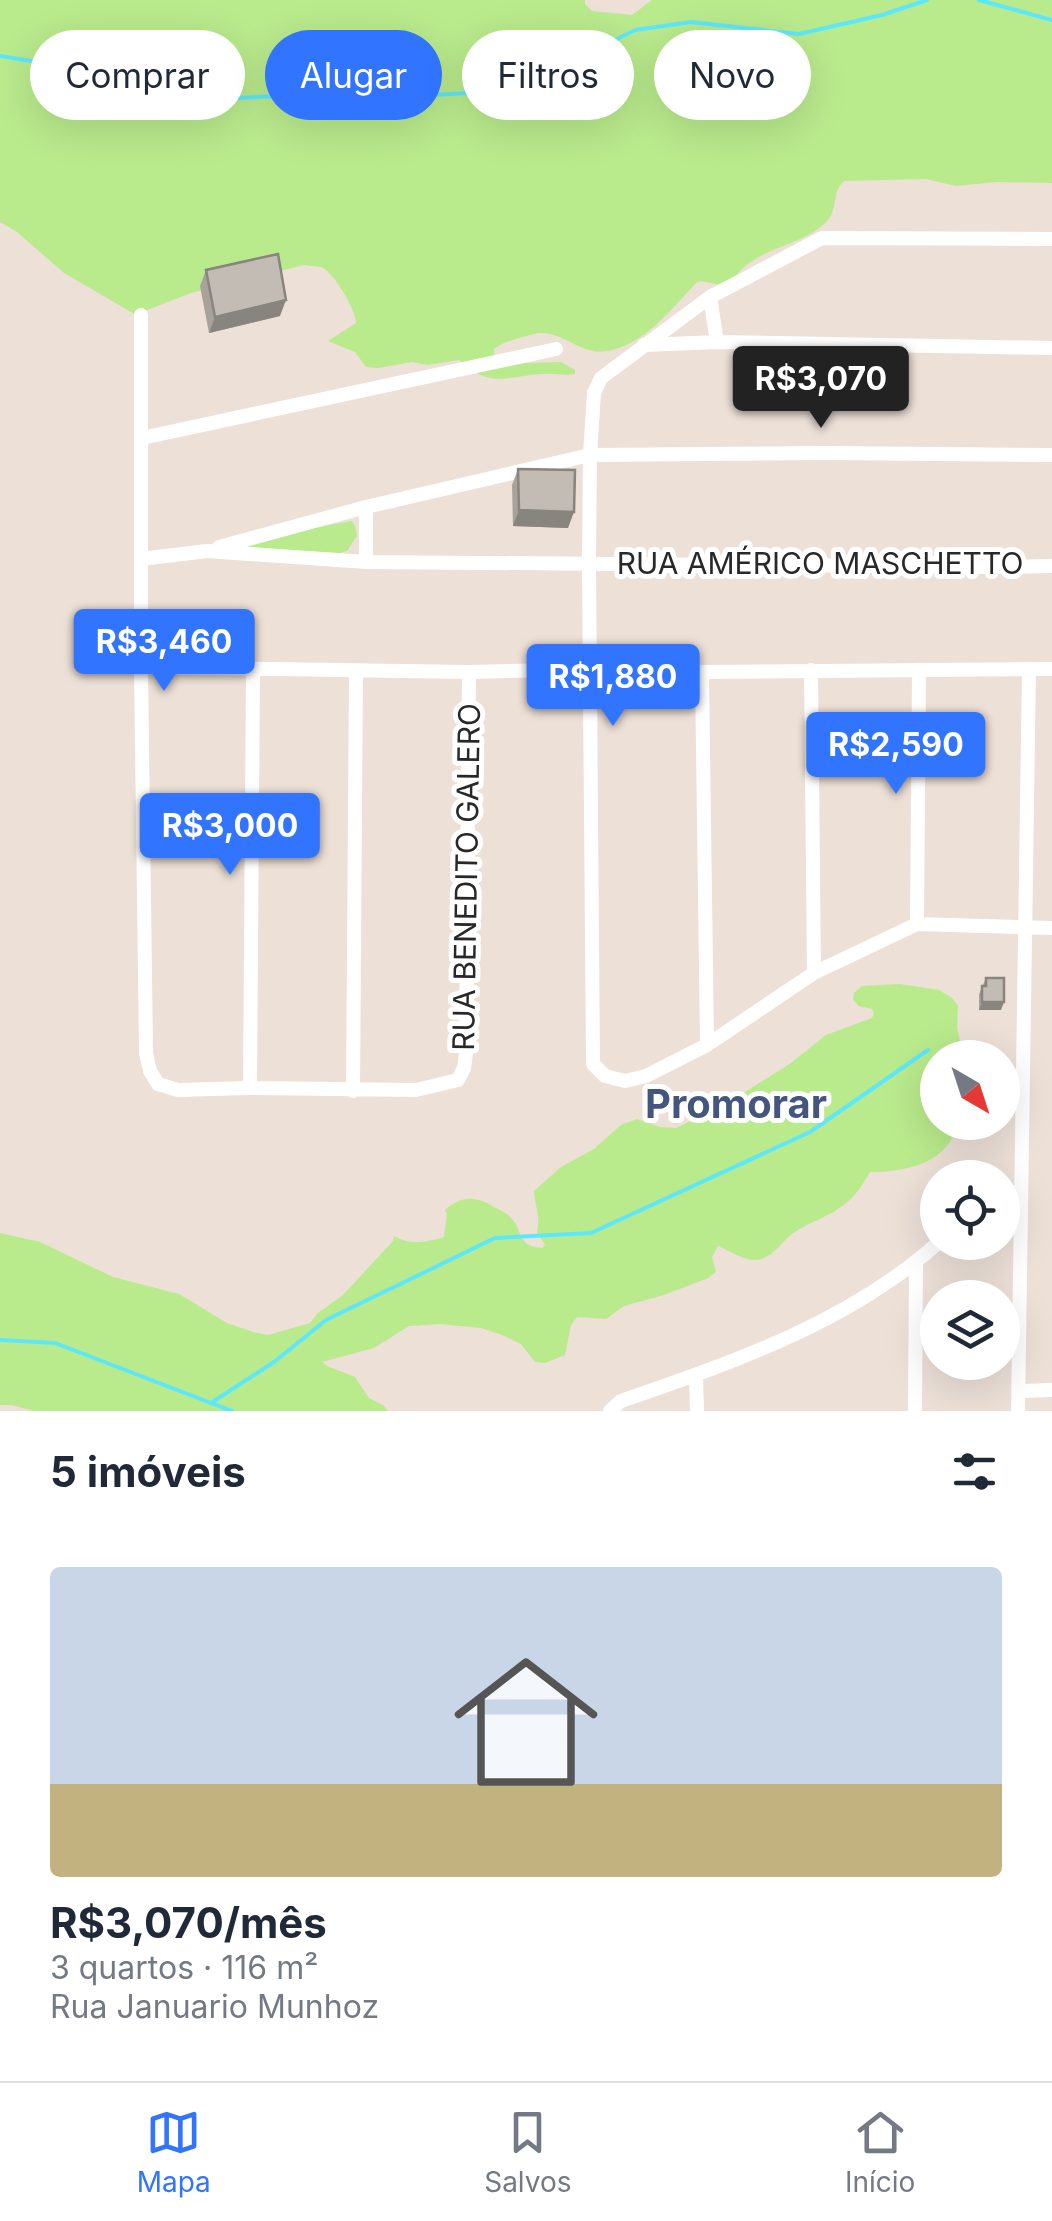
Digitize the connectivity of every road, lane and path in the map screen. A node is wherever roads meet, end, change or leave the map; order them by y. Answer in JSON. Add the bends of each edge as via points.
{"nodes":[{"id":1,"x":1052,"y":238,"type":"edge"},
{"id":2,"x":710,"y":297,"type":"junction"},
{"id":3,"x":141,"y":315,"type":"dead end"},
{"id":4,"x":717,"y":342,"type":"junction"},
{"id":5,"x":644,"y":345,"type":"junction"},
{"id":6,"x":1052,"y":348,"type":"edge"},
{"id":7,"x":556,"y":349,"type":"dead end"},
{"id":8,"x":142,"y":438,"type":"junction"},
{"id":9,"x":590,"y":454,"type":"junction"},
{"id":10,"x":1052,"y":455,"type":"edge"},
{"id":11,"x":366,"y":506,"type":"junction"},
{"id":12,"x":207,"y":551,"type":"junction"},
{"id":13,"x":142,"y":559,"type":"junction"},
{"id":14,"x":366,"y":562,"type":"junction"},
{"id":15,"x":589,"y":562,"type":"junction"},
{"id":16,"x":1052,"y":566,"type":"edge"},
{"id":17,"x":142,"y":667,"type":"junction"},
{"id":18,"x":253,"y":669,"type":"junction"},
{"id":19,"x":590,"y":669,"type":"junction"},
{"id":20,"x":1029,"y":669,"type":"junction"},
{"id":21,"x":1052,"y":669,"type":"edge"},
{"id":22,"x":812,"y":670,"type":"junction"},
{"id":23,"x":919,"y":670,"type":"junction"},
{"id":24,"x":356,"y":672,"type":"junction"},
{"id":25,"x":469,"y":672,"type":"junction"},
{"id":26,"x":702,"y":672,"type":"junction"},
{"id":27,"x":917,"y":924,"type":"junction"},
{"id":28,"x":1024,"y":928,"type":"junction"},
{"id":29,"x":1052,"y":928,"type":"edge"},
{"id":30,"x":814,"y":973,"type":"junction"},
{"id":31,"x":707,"y":1045,"type":"junction"},
{"id":32,"x":250,"y":1088,"type":"junction"},
{"id":33,"x":354,"y":1091,"type":"junction"},
{"id":34,"x":1020,"y":1190,"type":"edge"},
{"id":35,"x":920,"y":1259,"type":"edge"},
{"id":36,"x":1019,"y":1260,"type":"edge"},
{"id":37,"x":916,"y":1263,"type":"junction"},
{"id":38,"x":696,"y":1374,"type":"junction"},
{"id":39,"x":1052,"y":1390,"type":"edge"},
{"id":40,"x":1018,"y":1391,"type":"junction"},
{"id":41,"x":610,"y":1411,"type":"edge"},
{"id":42,"x":697,"y":1411,"type":"edge"},
{"id":43,"x":915,"y":1411,"type":"edge"},
{"id":44,"x":1018,"y":1411,"type":"edge"}],
"edges":[{"from":1,"to":2,"type":"street","via":[[822,238]]},
{"from":2,"to":4,"type":"street"},
{"from":2,"to":5,"type":"street"},
{"from":3,"to":8,"type":"street"},
{"from":4,"to":5,"type":"street"},
{"from":4,"to":6,"type":"street"},
{"from":5,"to":9,"type":"street","via":[[601,378]]},
{"from":7,"to":8,"type":"street"},
{"from":8,"to":13,"type":"street"},
{"from":9,"to":10,"type":"street"},
{"from":9,"to":11,"type":"street"},
{"from":9,"to":15,"type":"street"},
{"from":11,"to":12,"type":"street"},
{"from":11,"to":14,"type":"street"},
{"from":12,"to":13,"type":"street"},
{"from":12,"to":14,"type":"street","name":"RUA AMÉRICO MASCHETTO"},
{"from":13,"to":17,"type":"street"},
{"from":14,"to":15,"type":"street","name":"RUA AMÉRICO MASCHETTO"},
{"from":15,"to":16,"type":"street","name":"RUA AMÉRICO MASCHETTO"},
{"from":15,"to":19,"type":"street"},
{"from":17,"to":18,"type":"street"},
{"from":17,"to":32,"type":"street","via":[[150,1071],[158,1084],[178,1090]]},
{"from":18,"to":24,"type":"street"},
{"from":18,"to":32,"type":"street"},
{"from":19,"to":25,"type":"street"},
{"from":19,"to":26,"type":"street"},
{"from":19,"to":31,"type":"street","via":[[593,1064],[604,1076],[625,1081]]},
{"from":20,"to":21,"type":"street"},
{"from":20,"to":23,"type":"street"},
{"from":20,"to":28,"type":"street"},
{"from":22,"to":23,"type":"street"},
{"from":22,"to":26,"type":"street"},
{"from":22,"to":30,"type":"street"},
{"from":23,"to":27,"type":"street"},
{"from":24,"to":25,"type":"street"},
{"from":24,"to":33,"type":"street"},
{"from":25,"to":33,"type":"street","name":"RUA BENEDITO GALERO","via":[[464,1068],[458,1080],[416,1090]]},
{"from":26,"to":31,"type":"street"},
{"from":27,"to":28,"type":"street"},
{"from":27,"to":30,"type":"street"},
{"from":28,"to":29,"type":"street"},
{"from":28,"to":34,"type":"street"},
{"from":30,"to":31,"type":"street"},
{"from":32,"to":33,"type":"street"},
{"from":35,"to":37,"type":"street"},
{"from":36,"to":40,"type":"street"},
{"from":37,"to":38,"type":"street","via":[[822,1322]]},
{"from":37,"to":43,"type":"street"},
{"from":38,"to":41,"type":"street"},
{"from":38,"to":42,"type":"street"},
{"from":39,"to":40,"type":"street"},
{"from":40,"to":44,"type":"street"}]}
